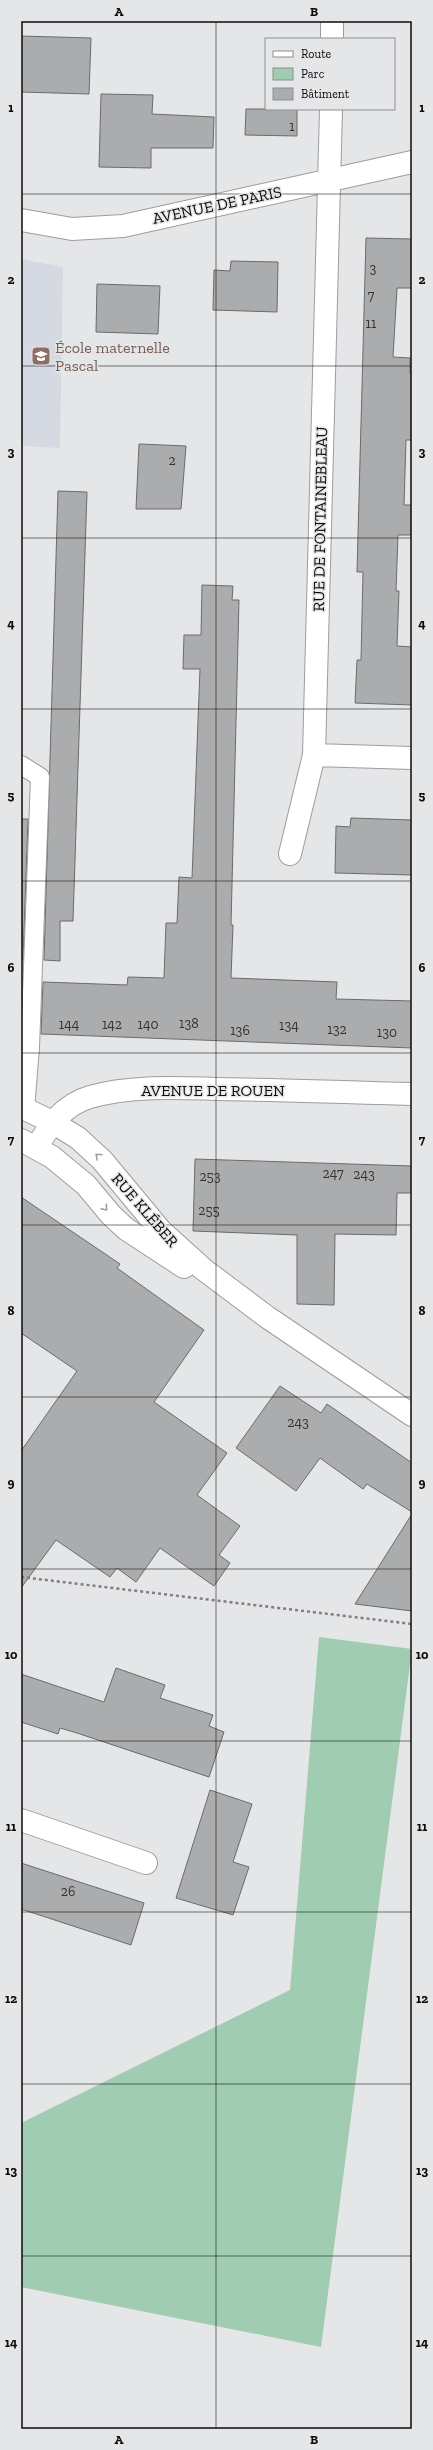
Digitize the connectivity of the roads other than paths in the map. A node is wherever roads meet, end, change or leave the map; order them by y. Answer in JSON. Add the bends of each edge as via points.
{"nodes":[{"id":1,"x":332,"y":21,"type":"edge"},
{"id":2,"x":332,"y":38,"type":"edge"},
{"id":3,"x":330,"y":110,"type":"edge"},
{"id":4,"x":412,"y":162,"type":"edge"},
{"id":5,"x":329,"y":181,"type":"junction"},
{"id":6,"x":21,"y":220,"type":"edge"},
{"id":7,"x":314,"y":755,"type":"junction"},
{"id":8,"x":412,"y":758,"type":"edge"},
{"id":9,"x":21,"y":765,"type":"edge"},
{"id":10,"x":290,"y":854,"type":"dead end"},
{"id":11,"x":412,"y":1094,"type":"edge"},
{"id":12,"x":23,"y":1108,"type":"edge"},
{"id":13,"x":52,"y":1122,"type":"junction"},
{"id":14,"x":29,"y":1144,"type":"edge"},
{"id":15,"x":267,"y":1317,"type":"junction"},
{"id":16,"x":412,"y":1415,"type":"edge"},
{"id":17,"x":21,"y":1820,"type":"edge"},
{"id":18,"x":146,"y":1862,"type":"dead end"}],
"edges":[{"from":1,"to":2,"type":"street"},
{"from":3,"to":5,"type":"street","name":"RUE DE FONTAINEBLEAU"},
{"from":4,"to":5,"type":"street","name":"AVENUE DE PARIS"},
{"from":5,"to":6,"type":"street","name":"AVENUE DE PARIS","via":[[123,226],[72,229]]},
{"from":5,"to":7,"type":"street","name":"RUE DE FONTAINEBLEAU"},
{"from":7,"to":8,"type":"street"},
{"from":7,"to":10,"type":"street","name":"RUE DE FONTAINEBLEAU"},
{"from":9,"to":12,"type":"lane","via":[[40,777],[30,1048]]},
{"from":11,"to":13,"type":"street","name":"AVENUE DE ROUEN","via":[[219,1089],[132,1090],[90,1097],[64,1111]]},
{"from":12,"to":13,"type":"street","name":"RUE KLÉBER"},
{"from":13,"to":14,"type":"street","name":"AVENUE DE ROUEN"},
{"from":15,"to":13,"type":"street","name":"RUE KLÉBER","one_way":true,"via":[[176,1247],[102,1160],[78,1138]]},
{"from":14,"to":15,"type":"street","name":"RUE KLÉBER","one_way":true,"via":[[76,1175],[111,1215],[140,1239]]},
{"from":15,"to":16,"type":"street","name":"RUE KLÉBER"},
{"from":17,"to":18,"type":"street"}]}
